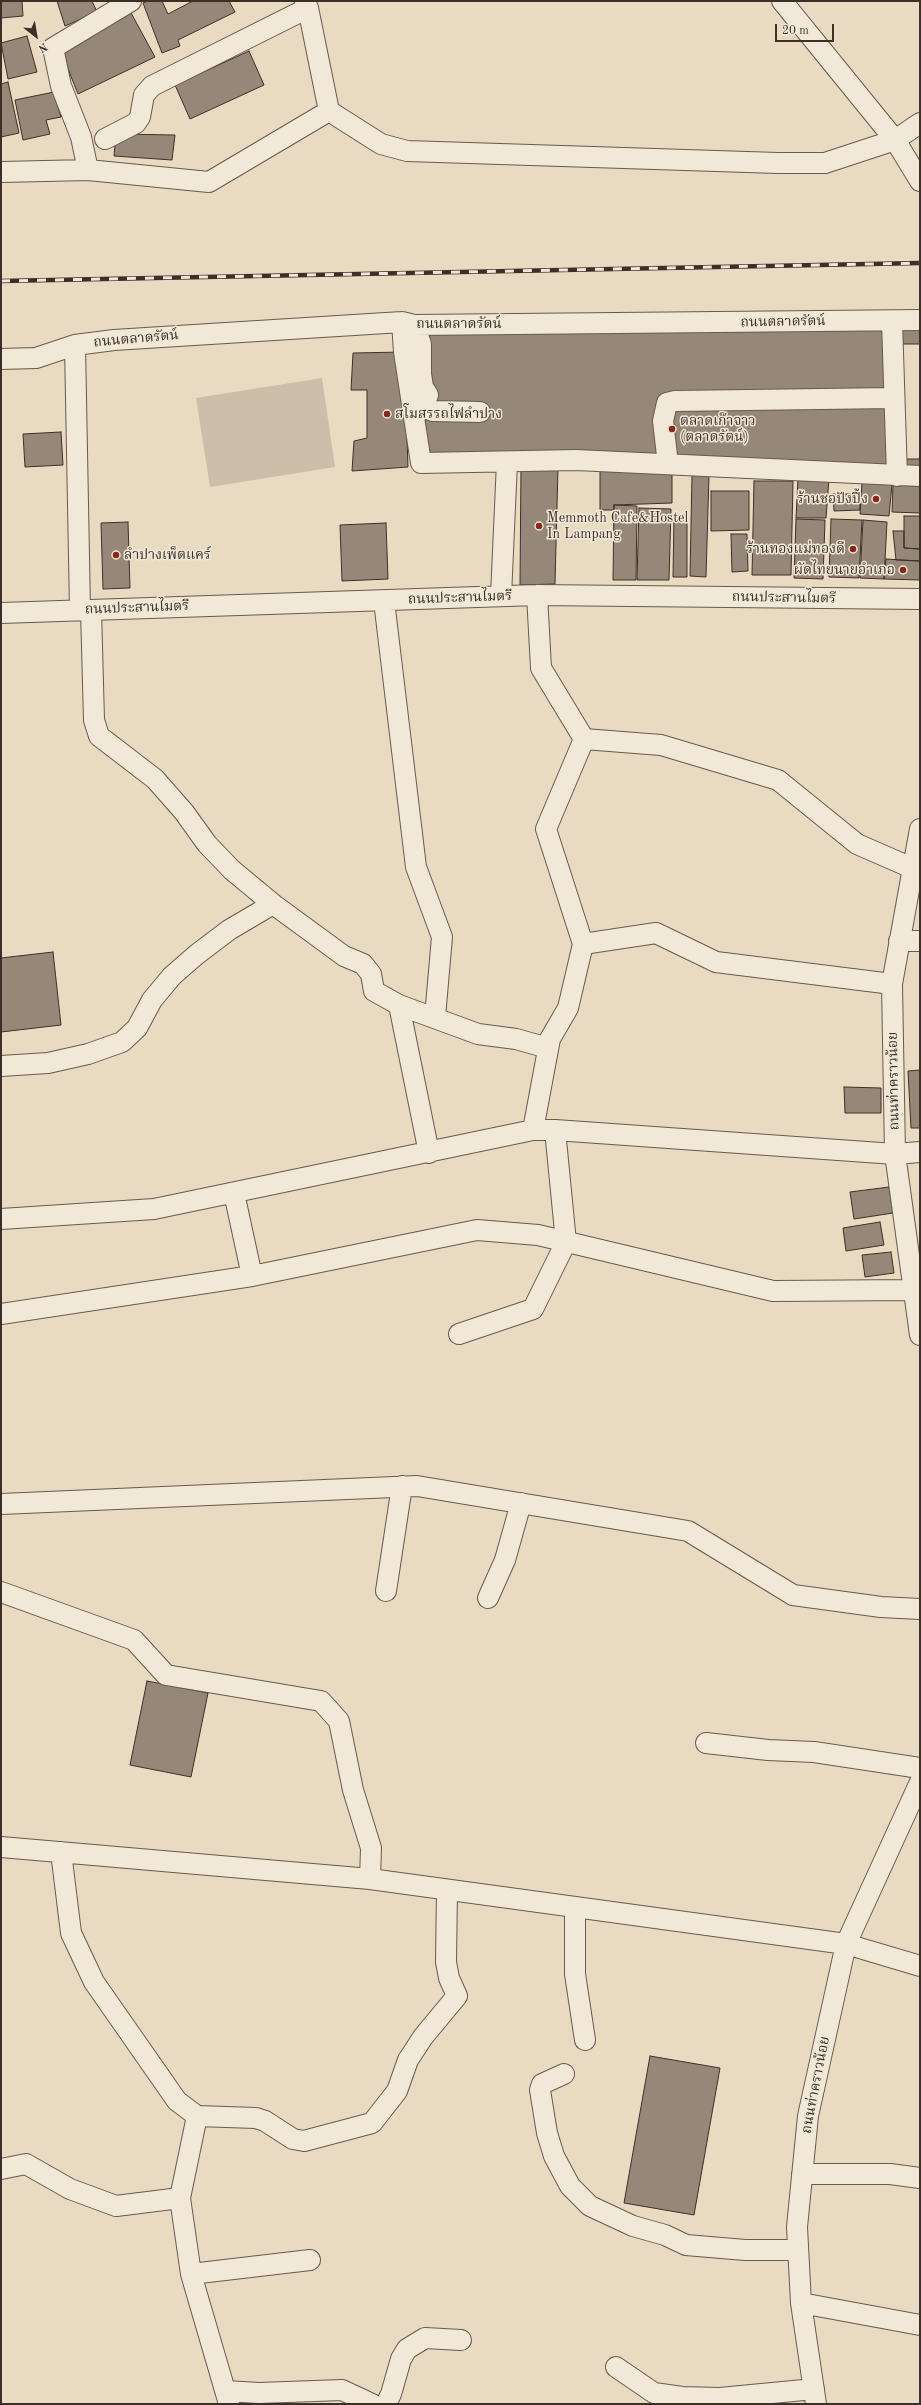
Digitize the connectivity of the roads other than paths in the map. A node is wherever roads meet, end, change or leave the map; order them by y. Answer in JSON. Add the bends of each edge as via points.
{"nodes":[{"id":1,"x":131,"y":1,"type":"edge"},
{"id":2,"x":782,"y":1,"type":"edge"},
{"id":3,"x":307,"y":4,"type":"edge"},
{"id":4,"x":329,"y":111,"type":"junction"},
{"id":5,"x":920,"y":123,"type":"edge"},
{"id":6,"x":105,"y":139,"type":"dead end"},
{"id":7,"x":895,"y":140,"type":"junction"},
{"id":8,"x":88,"y":170,"type":"junction"},
{"id":9,"x":1,"y":172,"type":"edge"},
{"id":10,"x":920,"y":181,"type":"edge"},
{"id":11,"x":920,"y":320,"type":"edge"},
{"id":12,"x":892,"y":321,"type":"junction"},
{"id":13,"x":408,"y":323,"type":"junction"},
{"id":14,"x":75,"y":345,"type":"junction"},
{"id":15,"x":1,"y":359,"type":"edge"},
{"id":16,"x":893,"y":398,"type":"junction"},
{"id":17,"x":480,"y":412,"type":"dead end"},
{"id":18,"x":507,"y":462,"type":"junction"},
{"id":19,"x":668,"y":464,"type":"junction"},
{"id":20,"x":897,"y":476,"type":"junction"},
{"id":21,"x":920,"y":476,"type":"edge"},
{"id":22,"x":538,"y":595,"type":"junction"},
{"id":23,"x":501,"y":596,"type":"junction"},
{"id":24,"x":920,"y":599,"type":"edge"},
{"id":25,"x":384,"y":600,"type":"junction"},
{"id":26,"x":86,"y":610,"type":"junction"},
{"id":27,"x":1,"y":613,"type":"edge"},
{"id":28,"x":584,"y":739,"type":"junction"},
{"id":29,"x":920,"y":829,"type":"edge"},
{"id":30,"x":912,"y":868,"type":"junction"},
{"id":31,"x":273,"y":904,"type":"junction"},
{"id":32,"x":920,"y":941,"type":"edge"},
{"id":33,"x":899,"y":942,"type":"junction"},
{"id":34,"x":582,"y":944,"type":"junction"},
{"id":35,"x":892,"y":984,"type":"junction"},
{"id":36,"x":399,"y":1005,"type":"junction"},
{"id":37,"x":435,"y":1018,"type":"junction"},
{"id":38,"x":548,"y":1048,"type":"junction"},
{"id":39,"x":1,"y":1066,"type":"edge"},
{"id":40,"x":532,"y":1130,"type":"junction"},
{"id":41,"x":555,"y":1130,"type":"junction"},
{"id":42,"x":920,"y":1152,"type":"edge"},
{"id":43,"x":429,"y":1153,"type":"junction"},
{"id":44,"x":895,"y":1154,"type":"junction"},
{"id":45,"x":234,"y":1193,"type":"junction"},
{"id":46,"x":1,"y":1219,"type":"edge"},
{"id":47,"x":566,"y":1242,"type":"junction"},
{"id":48,"x":252,"y":1276,"type":"junction"},
{"id":49,"x":912,"y":1290,"type":"junction"},
{"id":50,"x":1,"y":1314,"type":"edge"},
{"id":51,"x":459,"y":1334,"type":"dead end"},
{"id":52,"x":920,"y":1335,"type":"edge"},
{"id":53,"x":402,"y":1486,"type":"junction"},
{"id":54,"x":521,"y":1503,"type":"junction"},
{"id":55,"x":1,"y":1504,"type":"edge"},
{"id":56,"x":386,"y":1591,"type":"dead end"},
{"id":57,"x":1,"y":1592,"type":"edge"},
{"id":58,"x":488,"y":1598,"type":"dead end"},
{"id":59,"x":920,"y":1608,"type":"edge"},
{"id":60,"x":706,"y":1743,"type":"dead end"},
{"id":61,"x":920,"y":1768,"type":"edge"},
{"id":62,"x":920,"y":1782,"type":"edge"},
{"id":63,"x":1,"y":1847,"type":"edge"},
{"id":64,"x":61,"y":1852,"type":"junction"},
{"id":65,"x":370,"y":1880,"type":"junction"},
{"id":66,"x":447,"y":1890,"type":"junction"},
{"id":67,"x":575,"y":1907,"type":"junction"},
{"id":68,"x":846,"y":1944,"type":"junction"},
{"id":69,"x":920,"y":1966,"type":"edge"},
{"id":70,"x":585,"y":2040,"type":"dead end"},
{"id":71,"x":564,"y":2074,"type":"dead end"},
{"id":72,"x":197,"y":2116,"type":"junction"},
{"id":73,"x":1,"y":2170,"type":"edge"},
{"id":74,"x":802,"y":2174,"type":"junction"},
{"id":75,"x":920,"y":2178,"type":"edge"},
{"id":76,"x":180,"y":2198,"type":"junction"},
{"id":77,"x":798,"y":2250,"type":"junction"},
{"id":78,"x":310,"y":2260,"type":"dead end"},
{"id":79,"x":191,"y":2274,"type":"junction"},
{"id":80,"x":801,"y":2303,"type":"junction"},
{"id":81,"x":920,"y":2325,"type":"edge"},
{"id":82,"x":461,"y":2340,"type":"dead end"},
{"id":83,"x":616,"y":2367,"type":"dead end"},
{"id":84,"x":815,"y":2396,"type":"edge"},
{"id":85,"x":227,"y":2397,"type":"edge"},
{"id":86,"x":372,"y":2404,"type":"edge"},
{"id":87,"x":386,"y":2404,"type":"edge"}],
"edges":[{"from":1,"to":8,"type":"street","via":[[53,48],[61,86],[81,137]]},
{"from":2,"to":7,"type":"street"},
{"from":3,"to":4,"type":"street"},
{"from":3,"to":6,"type":"street","via":[[152,86],[144,95],[140,117],[136,123]]},
{"from":4,"to":7,"type":"street","via":[[381,144],[408,151],[825,163]]},
{"from":4,"to":8,"type":"street","via":[[209,182]]},
{"from":5,"to":7,"type":"street"},
{"from":7,"to":10,"type":"street"},
{"from":8,"to":9,"type":"street"},
{"from":11,"to":12,"type":"street","name":"ถนนตลาดรัตน์"},
{"from":12,"to":13,"type":"street","name":"ถนนตลาดรัตน์"},
{"from":12,"to":16,"type":"street"},
{"from":13,"to":14,"type":"street","name":"ถนนตลาดรัตน์","via":[[114,340]]},
{"from":13,"to":17,"type":"street","via":[[421,344],[423,387],[428,395],[423,405],[433,411]]},
{"from":13,"to":18,"type":"street","via":[[404,352],[421,463]]},
{"from":14,"to":15,"type":"street","name":"ถนนตลาดรัตน์","via":[[36,358]]},
{"from":14,"to":26,"type":"street"},
{"from":16,"to":19,"type":"street","via":[[667,403],[664,421]]},
{"from":16,"to":20,"type":"street"},
{"from":18,"to":19,"type":"street","via":[[576,460]]},
{"from":18,"to":23,"type":"street"},
{"from":19,"to":20,"type":"street"},
{"from":20,"to":21,"type":"street"},
{"from":22,"to":23,"type":"street","name":"ถนนประสานไมตรี"},
{"from":22,"to":24,"type":"street","name":"ถนนประสานไมตรี"},
{"from":22,"to":28,"type":"street","via":[[541,668]]},
{"from":23,"to":25,"type":"street","name":"ถนนประสานไมตรี"},
{"from":25,"to":26,"type":"street","name":"ถนนประสานไมตรี"},
{"from":25,"to":37,"type":"street","via":[[416,867],[442,938]]},
{"from":26,"to":27,"type":"street","name":"ถนนประสานไมตรี"},
{"from":26,"to":31,"type":"street","via":[[94,720],[99,736],[155,779],[184,812],[207,844],[232,870]]},
{"from":28,"to":30,"type":"street","via":[[661,745],[778,780],[857,844]]},
{"from":28,"to":34,"type":"street","via":[[546,829]]},
{"from":29,"to":30,"type":"street","name":"ถนนท่าคราวน้อย"},
{"from":30,"to":33,"type":"street","name":"ถนนท่าคราวน้อย"},
{"from":31,"to":36,"type":"street","via":[[344,956],[362,964],[371,974],[374,991]]},
{"from":31,"to":39,"type":"street","via":[[229,930],[172,976],[152,1000],[137,1028],[122,1042],[88,1054],[48,1063]]},
{"from":32,"to":33,"type":"street"},
{"from":33,"to":35,"type":"street","name":"ถนนท่าคราวน้อย"},
{"from":34,"to":35,"type":"street","via":[[656,933],[716,962]]},
{"from":34,"to":38,"type":"street","via":[[568,1008],[550,1039]]},
{"from":35,"to":44,"type":"street","name":"ถนนท่าคราวน้อย"},
{"from":36,"to":37,"type":"street"},
{"from":36,"to":43,"type":"street"},
{"from":37,"to":38,"type":"street","via":[[478,1034],[516,1039]]},
{"from":38,"to":40,"type":"street"},
{"from":40,"to":41,"type":"street"},
{"from":40,"to":43,"type":"street"},
{"from":41,"to":44,"type":"street"},
{"from":41,"to":47,"type":"street"},
{"from":42,"to":44,"type":"street"},
{"from":43,"to":45,"type":"street"},
{"from":44,"to":49,"type":"street","name":"ถนนท่าคราวน้อย"},
{"from":45,"to":46,"type":"street","via":[[154,1209]]},
{"from":45,"to":48,"type":"street"},
{"from":47,"to":48,"type":"street","via":[[538,1235],[477,1230]]},
{"from":47,"to":49,"type":"street","via":[[773,1291]]},
{"from":47,"to":51,"type":"street","via":[[533,1309]]},
{"from":48,"to":50,"type":"street"},
{"from":49,"to":52,"type":"street","name":"ถนนท่าคราวน้อย"},
{"from":53,"to":54,"type":"street","via":[[417,1486]]},
{"from":53,"to":55,"type":"street"},
{"from":53,"to":56,"type":"street"},
{"from":54,"to":58,"type":"street","via":[[506,1560]]},
{"from":54,"to":59,"type":"street","via":[[688,1531],[793,1595],[881,1607]]},
{"from":57,"to":65,"type":"street","via":[[134,1640],[166,1675],[321,1701],[339,1721],[353,1790],[371,1848]]},
{"from":60,"to":61,"type":"street","via":[[814,1752]]},
{"from":62,"to":68,"type":"street","name":"ถนนท่าคราวน้อย"},
{"from":63,"to":64,"type":"street"},
{"from":64,"to":65,"type":"street"},
{"from":64,"to":72,"type":"street","via":[[71,1933],[94,1982],[177,2101]]},
{"from":65,"to":66,"type":"street"},
{"from":66,"to":67,"type":"street"},
{"from":66,"to":72,"type":"street","via":[[446,1962],[449,1978],[457,1996],[423,2037],[408,2060],[397,2091],[372,2123],[304,2141],[293,2139],[256,2118]]},
{"from":67,"to":68,"type":"street"},
{"from":67,"to":70,"type":"street","via":[[574,1974]]},
{"from":68,"to":69,"type":"street"},
{"from":68,"to":74,"type":"street","name":"ถนนท่าคราวน้อย","via":[[808,2116]]},
{"from":71,"to":77,"type":"street","via":[[542,2084],[540,2090],[544,2118],[554,2156],[570,2186],[586,2202],[632,2226],[665,2235],[686,2245],[745,2250]]},
{"from":72,"to":76,"type":"street"},
{"from":73,"to":76,"type":"street","via":[[26,2164],[70,2189],[116,2206]]},
{"from":74,"to":75,"type":"street","via":[[890,2174]]},
{"from":74,"to":77,"type":"street","name":"ถนนท่าคราวน้อย","via":[[796,2227]]},
{"from":76,"to":79,"type":"street"},
{"from":77,"to":80,"type":"street","name":"ถนนท่าคราวน้อย"},
{"from":78,"to":79,"type":"street"},
{"from":79,"to":85,"type":"street"},
{"from":80,"to":81,"type":"street"},
{"from":80,"to":84,"type":"street","name":"ถนนท่าคราวน้อย"},
{"from":82,"to":87,"type":"street","via":[[425,2338],[407,2349],[401,2359]]},
{"from":83,"to":84,"type":"street","via":[[654,2393],[682,2398]]},
{"from":85,"to":86,"type":"street","via":[[259,2393],[342,2390]]}]}
